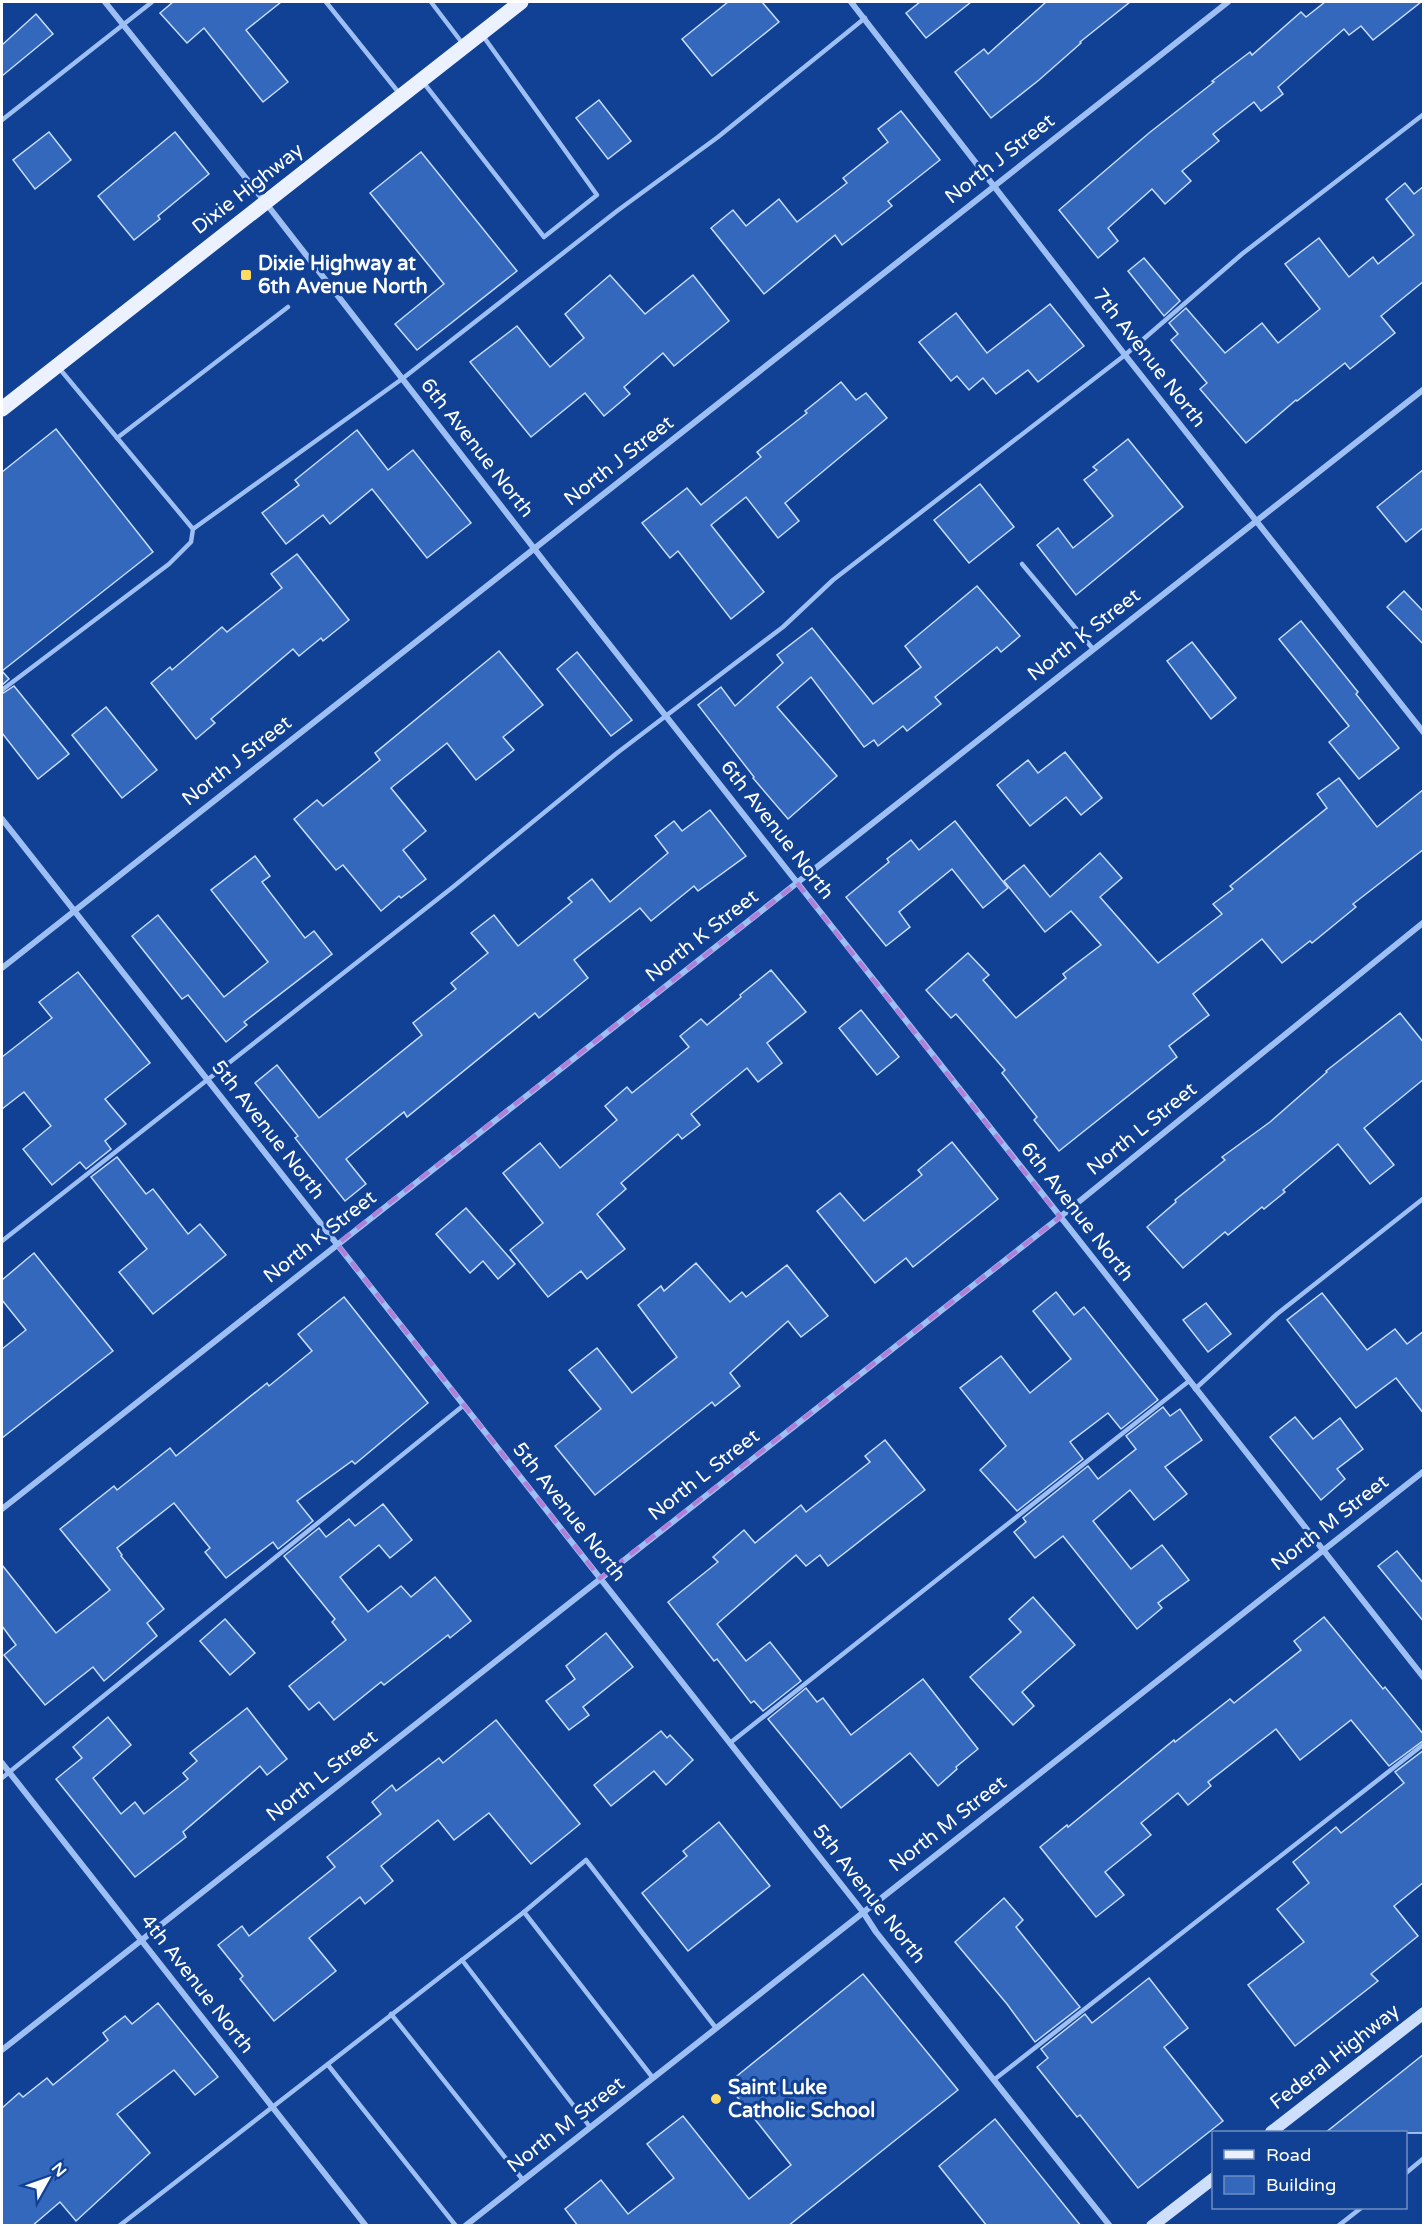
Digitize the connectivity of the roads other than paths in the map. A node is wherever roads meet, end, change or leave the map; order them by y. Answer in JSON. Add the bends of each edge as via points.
{"nodes":[{"id":1,"x":105,"y":2,"type":"edge"},
{"id":2,"x":152,"y":2,"type":"edge"},
{"id":3,"x":326,"y":2,"type":"edge"},
{"id":4,"x":431,"y":2,"type":"edge"},
{"id":5,"x":521,"y":2,"type":"edge"},
{"id":6,"x":851,"y":2,"type":"edge"},
{"id":7,"x":1228,"y":2,"type":"edge"},
{"id":8,"x":865,"y":18,"type":"junction"},
{"id":9,"x":123,"y":24,"type":"junction"},
{"id":10,"x":481,"y":33,"type":"junction"},
{"id":11,"x":464,"y":47,"type":"junction"},
{"id":12,"x":421,"y":79,"type":"junction"},
{"id":13,"x":401,"y":95,"type":"junction"},
{"id":14,"x":1424,"y":114,"type":"edge"},
{"id":15,"x":2,"y":120,"type":"edge"},
{"id":16,"x":994,"y":184,"type":"junction"},
{"id":17,"x":265,"y":202,"type":"junction"},
{"id":18,"x":288,"y":307,"type":"dead end"},
{"id":19,"x":1125,"y":355,"type":"junction"},
{"id":20,"x":57,"y":366,"type":"junction"},
{"id":21,"x":402,"y":379,"type":"junction"},
{"id":22,"x":1424,"y":389,"type":"edge"},
{"id":23,"x":2,"y":409,"type":"edge"},
{"id":24,"x":117,"y":438,"type":"junction"},
{"id":25,"x":1256,"y":521,"type":"junction"},
{"id":26,"x":193,"y":529,"type":"junction"},
{"id":27,"x":534,"y":549,"type":"junction"},
{"id":28,"x":1022,"y":564,"type":"dead end"},
{"id":29,"x":1093,"y":649,"type":"junction"},
{"id":30,"x":2,"y":690,"type":"edge"},
{"id":31,"x":665,"y":716,"type":"junction"},
{"id":32,"x":1424,"y":733,"type":"edge"},
{"id":33,"x":2,"y":819,"type":"edge"},
{"id":34,"x":797,"y":883,"type":"junction"},
{"id":35,"x":74,"y":910,"type":"junction"},
{"id":36,"x":1424,"y":922,"type":"edge"},
{"id":37,"x":2,"y":968,"type":"edge"},
{"id":38,"x":207,"y":1080,"type":"junction"},
{"id":39,"x":1424,"y":1198,"type":"edge"},
{"id":40,"x":1060,"y":1216,"type":"junction"},
{"id":41,"x":2,"y":1241,"type":"edge"},
{"id":42,"x":337,"y":1244,"type":"junction"},
{"id":43,"x":1189,"y":1381,"type":"junction"},
{"id":44,"x":1196,"y":1389,"type":"junction"},
{"id":45,"x":464,"y":1406,"type":"junction"},
{"id":46,"x":1424,"y":1471,"type":"edge"},
{"id":47,"x":2,"y":1509,"type":"edge"},
{"id":48,"x":1322,"y":1551,"type":"junction"},
{"id":49,"x":600,"y":1578,"type":"junction"},
{"id":50,"x":1424,"y":1678,"type":"edge"},
{"id":51,"x":730,"y":1743,"type":"junction"},
{"id":52,"x":1424,"y":1744,"type":"edge"},
{"id":53,"x":2,"y":1763,"type":"edge"},
{"id":54,"x":9,"y":1772,"type":"junction"},
{"id":55,"x":2,"y":1778,"type":"edge"},
{"id":56,"x":524,"y":1912,"type":"junction"},
{"id":57,"x":863,"y":1912,"type":"junction"},
{"id":58,"x":141,"y":1940,"type":"junction"},
{"id":59,"x":462,"y":1960,"type":"junction"},
{"id":60,"x":1424,"y":2013,"type":"edge"},
{"id":61,"x":391,"y":2014,"type":"junction"},
{"id":62,"x":716,"y":2028,"type":"junction"},
{"id":63,"x":2,"y":2050,"type":"edge"},
{"id":64,"x":328,"y":2065,"type":"junction"},
{"id":65,"x":653,"y":2078,"type":"junction"},
{"id":66,"x":995,"y":2079,"type":"junction"},
{"id":67,"x":272,"y":2106,"type":"junction"},
{"id":68,"x":590,"y":2127,"type":"junction"},
{"id":69,"x":1274,"y":2131,"type":"edge"},
{"id":70,"x":1424,"y":2158,"type":"edge"},
{"id":71,"x":1407,"y":2171,"type":"edge"},
{"id":72,"x":523,"y":2180,"type":"junction"},
{"id":73,"x":1212,"y":2180,"type":"edge"},
{"id":74,"x":1360,"y":2209,"type":"edge"},
{"id":75,"x":119,"y":2226,"type":"edge"},
{"id":76,"x":366,"y":2226,"type":"edge"},
{"id":77,"x":456,"y":2226,"type":"edge"},
{"id":78,"x":465,"y":2226,"type":"edge"},
{"id":79,"x":1110,"y":2226,"type":"edge"},
{"id":80,"x":1152,"y":2226,"type":"edge"},
{"id":81,"x":1338,"y":2226,"type":"edge"}],
"edges":[{"from":1,"to":9,"type":"street","name":"6th Avenue North"},
{"from":2,"to":9,"type":"lane"},
{"from":3,"to":13,"type":"lane"},
{"from":4,"to":11,"type":"lane"},
{"from":5,"to":10,"type":"main road","name":"Dixie Highway"},
{"from":6,"to":8,"type":"street","name":"7th Avenue North"},
{"from":7,"to":16,"type":"street","name":"North J Street"},
{"from":8,"to":16,"type":"street","name":"7th Avenue North"},
{"from":8,"to":21,"type":"lane","via":[[718,137]]},
{"from":9,"to":15,"type":"lane"},
{"from":9,"to":17,"type":"street","name":"6th Avenue North"},
{"from":10,"to":11,"type":"main road","name":"Dixie Highway"},
{"from":10,"to":12,"type":"lane","via":[[597,195],[544,237]]},
{"from":11,"to":12,"type":"main road","name":"Dixie Highway"},
{"from":12,"to":13,"type":"main road","name":"Dixie Highway"},
{"from":13,"to":17,"type":"main road","name":"Dixie Highway"},
{"from":14,"to":19,"type":"lane","via":[[1242,254]]},
{"from":16,"to":19,"type":"street","name":"7th Avenue North"},
{"from":16,"to":27,"type":"street","name":"North J Street"},
{"from":17,"to":20,"type":"main road","name":"Dixie Highway"},
{"from":17,"to":21,"type":"street","name":"6th Avenue North"},
{"from":18,"to":24,"type":"lane"},
{"from":19,"to":25,"type":"street","name":"7th Avenue North"},
{"from":19,"to":31,"type":"lane","via":[[884,539],[783,627]]},
{"from":20,"to":23,"type":"main road","name":"Dixie Highway"},
{"from":20,"to":24,"type":"lane"},
{"from":21,"to":26,"type":"lane"},
{"from":21,"to":27,"type":"street","name":"6th Avenue North"},
{"from":22,"to":25,"type":"street","name":"North K Street"},
{"from":24,"to":26,"type":"lane"},
{"from":25,"to":29,"type":"street","name":"North K Street"},
{"from":25,"to":32,"type":"street","name":"7th Avenue North"},
{"from":26,"to":30,"type":"lane","via":[[191,542],[169,564]]},
{"from":27,"to":31,"type":"street","name":"6th Avenue North"},
{"from":27,"to":35,"type":"street","name":"North J Street"},
{"from":28,"to":29,"type":"lane"},
{"from":29,"to":34,"type":"street","name":"North K Street"},
{"from":31,"to":34,"type":"street","name":"6th Avenue North"},
{"from":31,"to":38,"type":"lane"},
{"from":33,"to":35,"type":"street","name":"5th Avenue North"},
{"from":34,"to":40,"type":"street","name":"6th Avenue North"},
{"from":34,"to":42,"type":"street","name":"North K Street"},
{"from":35,"to":37,"type":"street","name":"North J Street"},
{"from":35,"to":38,"type":"street","name":"5th Avenue North"},
{"from":36,"to":40,"type":"street","name":"North L Street"},
{"from":38,"to":41,"type":"lane"},
{"from":38,"to":42,"type":"street","name":"5th Avenue North"},
{"from":39,"to":44,"type":"lane","via":[[1277,1314]]},
{"from":40,"to":43,"type":"street","name":"6th Avenue North"},
{"from":40,"to":49,"type":"street","name":"North L Street"},
{"from":42,"to":45,"type":"street","name":"5th Avenue North"},
{"from":42,"to":47,"type":"street","name":"North K Street"},
{"from":43,"to":44,"type":"street","name":"6th Avenue North"},
{"from":43,"to":51,"type":"lane"},
{"from":44,"to":48,"type":"street","name":"6th Avenue North"},
{"from":45,"to":49,"type":"street","name":"5th Avenue North"},
{"from":45,"to":54,"type":"lane"},
{"from":46,"to":48,"type":"street","name":"North M Street"},
{"from":48,"to":50,"type":"street","name":"6th Avenue North"},
{"from":48,"to":57,"type":"street","name":"North M Street"},
{"from":49,"to":51,"type":"street","name":"5th Avenue North"},
{"from":49,"to":58,"type":"street","name":"North L Street"},
{"from":51,"to":57,"type":"street","name":"5th Avenue North"},
{"from":52,"to":66,"type":"lane"},
{"from":53,"to":54,"type":"street","name":"4th Avenue North"},
{"from":54,"to":55,"type":"lane"},
{"from":54,"to":58,"type":"street","name":"4th Avenue North"},
{"from":56,"to":59,"type":"lane"},
{"from":56,"to":62,"type":"lane","via":[[586,1860]]},
{"from":56,"to":65,"type":"lane"},
{"from":57,"to":62,"type":"street","name":"North M Street"},
{"from":57,"to":66,"type":"street","name":"5th Avenue North"},
{"from":58,"to":63,"type":"street","name":"North L Street"},
{"from":58,"to":67,"type":"street","name":"4th Avenue North"},
{"from":59,"to":61,"type":"lane"},
{"from":59,"to":68,"type":"lane"},
{"from":60,"to":69,"type":"main road","name":"Federal Highway"},
{"from":61,"to":64,"type":"lane"},
{"from":61,"to":72,"type":"lane"},
{"from":62,"to":65,"type":"street","name":"North M Street"},
{"from":64,"to":67,"type":"lane"},
{"from":64,"to":77,"type":"lane"},
{"from":65,"to":68,"type":"street","name":"North M Street"},
{"from":66,"to":79,"type":"street","name":"5th Avenue North"},
{"from":67,"to":75,"type":"lane"},
{"from":67,"to":76,"type":"street","name":"4th Avenue North"},
{"from":68,"to":72,"type":"street","name":"North M Street"},
{"from":70,"to":71,"type":"lane"},
{"from":72,"to":78,"type":"street","name":"North M Street"},
{"from":73,"to":80,"type":"main road"},
{"from":74,"to":81,"type":"lane"}]}
